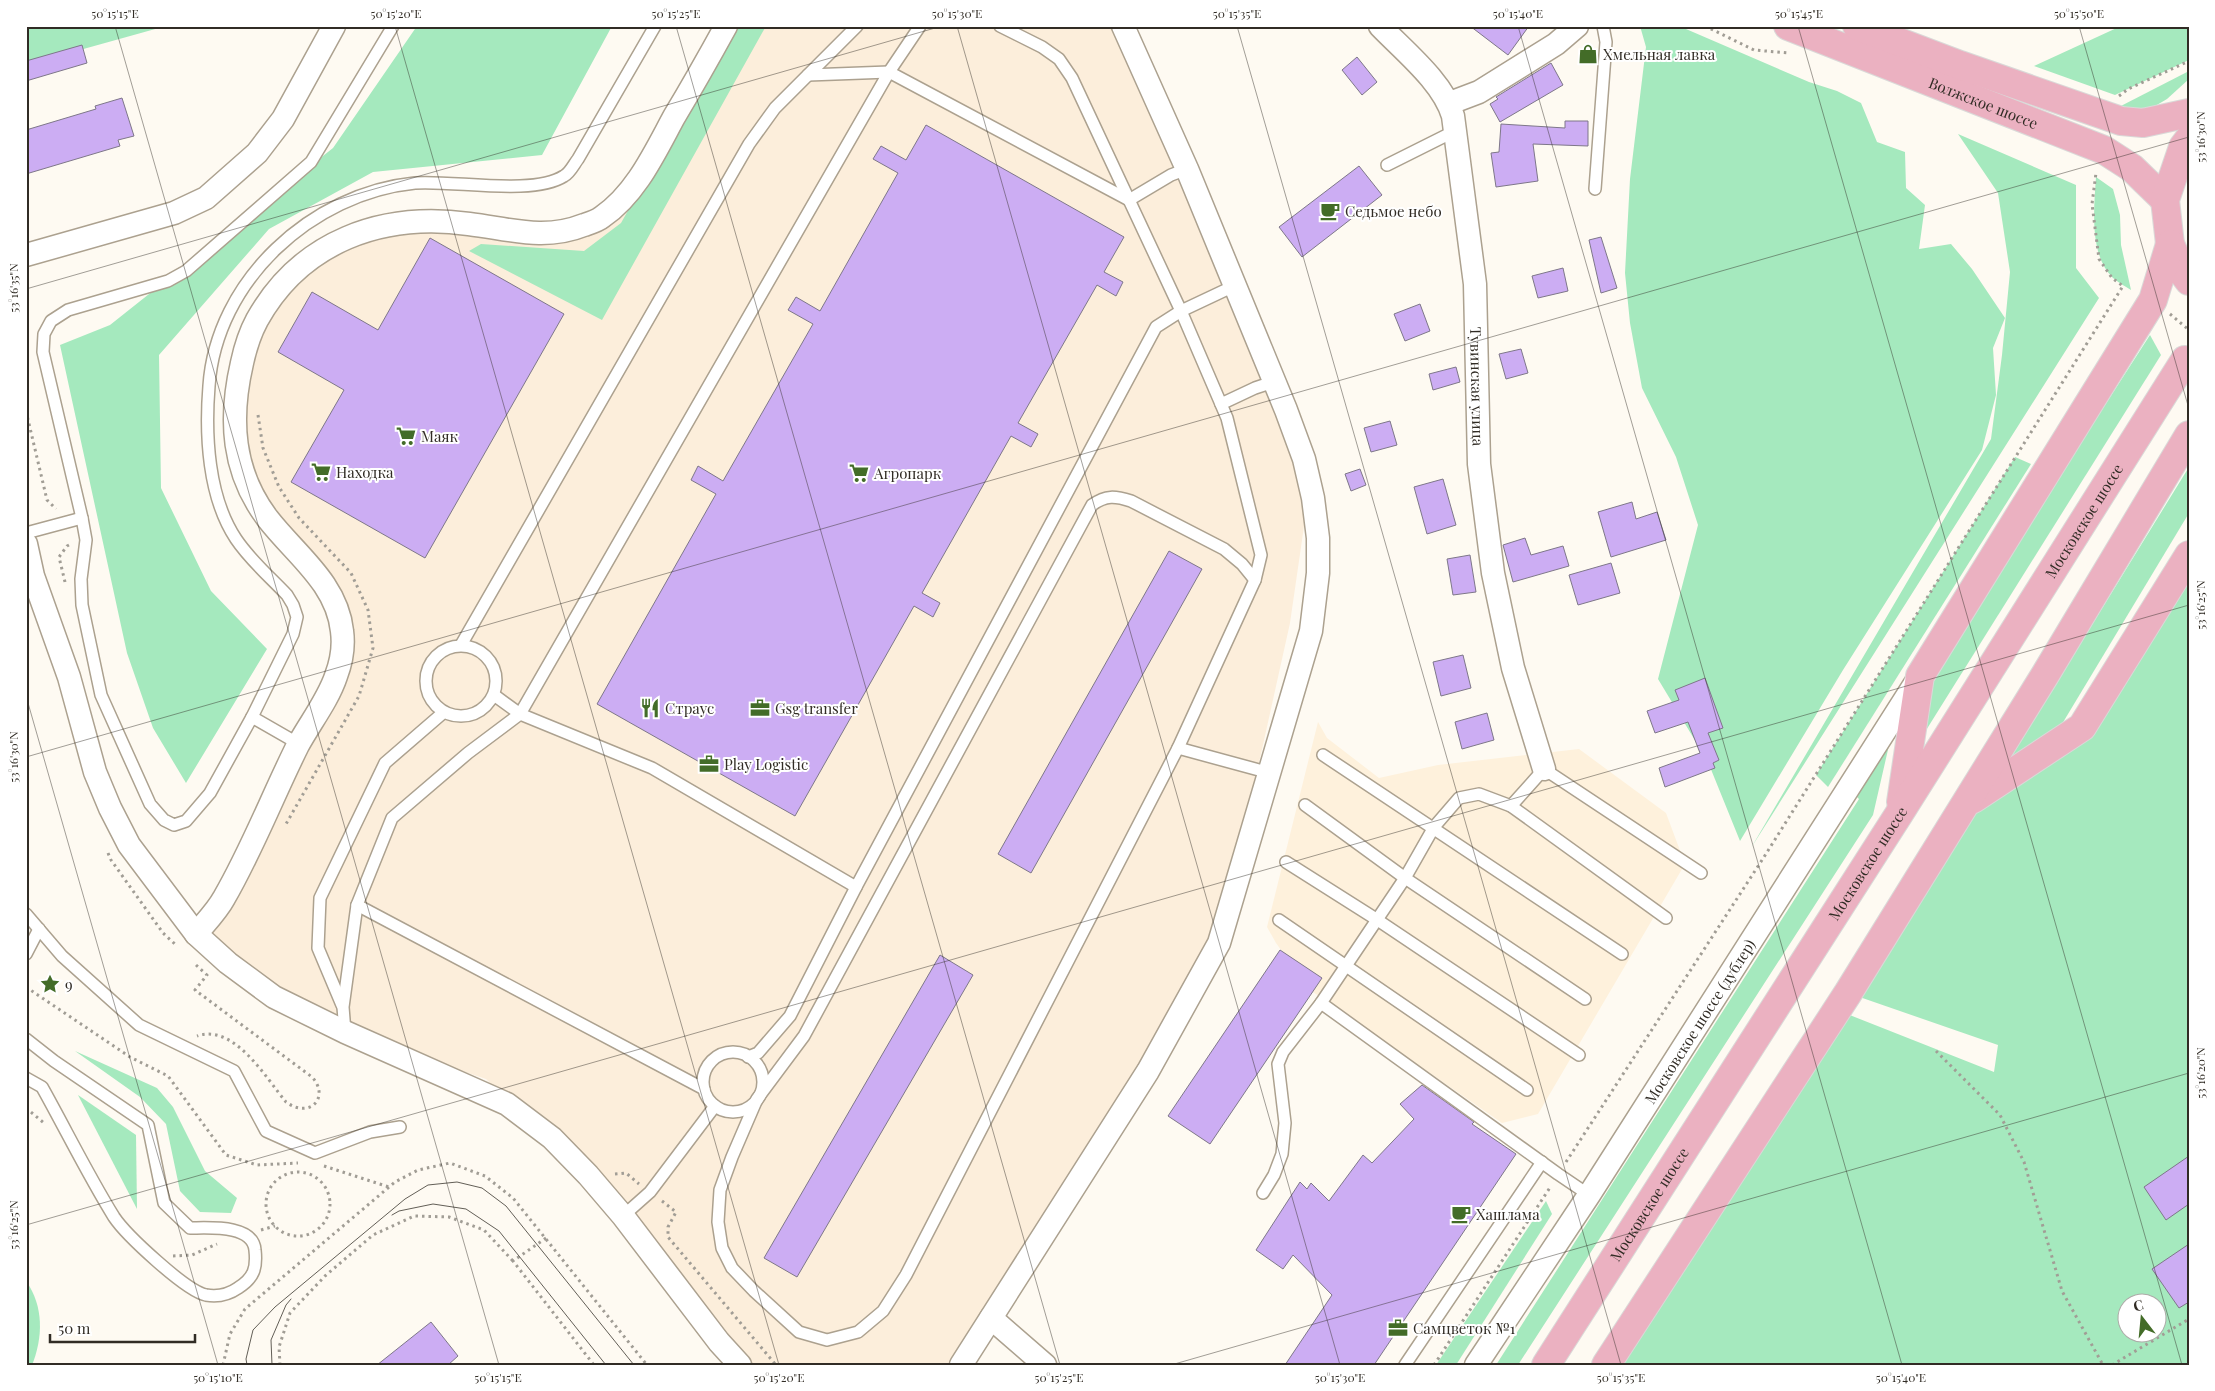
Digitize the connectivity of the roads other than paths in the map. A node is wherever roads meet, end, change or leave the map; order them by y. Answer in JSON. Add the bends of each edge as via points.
{"nodes":[{"id":1,"x":334,"y":26,"type":"edge"},
{"id":2,"x":393,"y":26,"type":"edge"},
{"id":3,"x":655,"y":26,"type":"edge"},
{"id":4,"x":726,"y":26,"type":"edge"},
{"id":5,"x":856,"y":26,"type":"edge"},
{"id":6,"x":920,"y":26,"type":"edge"},
{"id":7,"x":1000,"y":26,"type":"edge"},
{"id":8,"x":1123,"y":26,"type":"edge"},
{"id":9,"x":1380,"y":26,"type":"edge"},
{"id":10,"x":1577,"y":26,"type":"edge"},
{"id":11,"x":1603,"y":26,"type":"edge"},
{"id":12,"x":1788,"y":26,"type":"edge"},
{"id":13,"x":1858,"y":26,"type":"edge"},
{"id":14,"x":889,"y":72,"type":"junction"},
{"id":15,"x":808,"y":75,"type":"junction"},
{"id":16,"x":1450,"y":104,"type":"junction"},
{"id":17,"x":2189,"y":113,"type":"edge"},
{"id":18,"x":1455,"y":132,"type":"junction"},
{"id":19,"x":2189,"y":139,"type":"edge"},
{"id":20,"x":1387,"y":165,"type":"dead end"},
{"id":21,"x":1188,"y":169,"type":"junction"},
{"id":22,"x":1595,"y":189,"type":"dead end"},
{"id":23,"x":1129,"y":200,"type":"junction"},
{"id":24,"x":2166,"y":200,"type":"junction"},
{"id":25,"x":2170,"y":244,"type":"junction"},
{"id":26,"x":26,"y":255,"type":"edge"},
{"id":27,"x":2189,"y":281,"type":"edge"},
{"id":28,"x":1234,"y":286,"type":"junction"},
{"id":29,"x":1182,"y":311,"type":"junction"},
{"id":30,"x":2185,"y":360,"type":"dead end"},
{"id":31,"x":1273,"y":382,"type":"junction"},
{"id":32,"x":1221,"y":404,"type":"junction"},
{"id":33,"x":2189,"y":435,"type":"edge"},
{"id":34,"x":82,"y":518,"type":"junction"},
{"id":35,"x":26,"y":533,"type":"edge"},
{"id":36,"x":26,"y":544,"type":"edge"},
{"id":37,"x":2189,"y":555,"type":"edge"},
{"id":38,"x":30,"y":577,"type":"edge"},
{"id":39,"x":1255,"y":580,"type":"junction"},
{"id":40,"x":461,"y":646,"type":"junction"},
{"id":41,"x":1920,"y":676,"type":"junction"},
{"id":42,"x":494,"y":695,"type":"junction"},
{"id":43,"x":444,"y":712,"type":"junction"},
{"id":44,"x":520,"y":714,"type":"junction"},
{"id":45,"x":252,"y":717,"type":"junction"},
{"id":46,"x":299,"y":744,"type":"junction"},
{"id":47,"x":1178,"y":748,"type":"junction"},
{"id":48,"x":1323,"y":754,"type":"dead end"},
{"id":49,"x":1544,"y":769,"type":"junction"},
{"id":50,"x":1270,"y":773,"type":"junction"},
{"id":51,"x":1965,"y":804,"type":"junction"},
{"id":52,"x":1305,"y":806,"type":"dead end"},
{"id":53,"x":1511,"y":806,"type":"junction"},
{"id":54,"x":1899,"y":814,"type":"junction"},
{"id":55,"x":1434,"y":827,"type":"junction"},
{"id":56,"x":1286,"y":862,"type":"dead end"},
{"id":57,"x":1701,"y":873,"type":"dead end"},
{"id":58,"x":1405,"y":878,"type":"junction"},
{"id":59,"x":856,"y":887,"type":"junction"},
{"id":60,"x":357,"y":905,"type":"junction"},
{"id":61,"x":26,"y":914,"type":"edge"},
{"id":62,"x":1666,"y":918,"type":"dead end"},
{"id":63,"x":1279,"y":920,"type":"dead end"},
{"id":64,"x":1376,"y":920,"type":"junction"},
{"id":65,"x":39,"y":929,"type":"junction"},
{"id":66,"x":196,"y":934,"type":"junction"},
{"id":67,"x":26,"y":954,"type":"edge"},
{"id":68,"x":1622,"y":954,"type":"dead end"},
{"id":69,"x":1346,"y":966,"type":"junction"},
{"id":70,"x":1585,"y":998,"type":"dead end"},
{"id":71,"x":1321,"y":1002,"type":"junction"},
{"id":72,"x":343,"y":1006,"type":"junction"},
{"id":73,"x":345,"y":1032,"type":"junction"},
{"id":74,"x":26,"y":1039,"type":"edge"},
{"id":75,"x":1579,"y":1055,"type":"dead end"},
{"id":76,"x":748,"y":1056,"type":"junction"},
{"id":77,"x":26,"y":1078,"type":"edge"},
{"id":78,"x":704,"y":1089,"type":"junction"},
{"id":79,"x":1527,"y":1090,"type":"dead end"},
{"id":80,"x":757,"y":1099,"type":"junction"},
{"id":81,"x":715,"y":1106,"type":"junction"},
{"id":82,"x":400,"y":1127,"type":"dead end"},
{"id":83,"x":1542,"y":1162,"type":"junction"},
{"id":84,"x":1263,"y":1193,"type":"dead end"},
{"id":85,"x":1589,"y":1194,"type":"junction"},
{"id":86,"x":623,"y":1216,"type":"junction"},
{"id":87,"x":991,"y":1318,"type":"junction"},
{"id":88,"x":740,"y":1365,"type":"edge"},
{"id":89,"x":961,"y":1365,"type":"edge"},
{"id":90,"x":1045,"y":1365,"type":"edge"},
{"id":91,"x":1405,"y":1365,"type":"edge"},
{"id":92,"x":1476,"y":1365,"type":"edge"},
{"id":93,"x":1546,"y":1365,"type":"edge"},
{"id":94,"x":1606,"y":1365,"type":"edge"}],
"edges":[{"from":1,"to":26,"type":"street","via":[[282,119],[251,159],[206,198],[174,213]]},
{"from":2,"to":34,"type":"lane","via":[[311,162],[194,264],[168,281],[68,310],[51,321],[44,334],[43,352]]},
{"from":3,"to":45,"type":"lane","via":[[566,176],[547,184],[525,186],[415,183],[346,202],[310,220],[270,253],[229,309],[210,364],[206,422],[212,474],[228,526],[237,541],[287,595],[297,617],[293,634]]},
{"from":4,"to":46,"type":"street","via":[[628,193],[601,218],[567,232],[529,234],[465,223],[430,221],[375,227],[317,252],[292,275],[256,321],[237,386],[233,416],[236,447],[254,498],[326,586],[342,631],[342,656],[336,679]]},
{"from":5,"to":15,"type":"lane"},
{"from":6,"to":14,"type":"lane"},
{"from":7,"to":23,"type":"lane","via":[[1059,59],[1072,78]]},
{"from":8,"to":21,"type":"street"},
{"from":9,"to":16,"type":"street","name":"Тувинская улица","via":[[1439,87]]},
{"from":10,"to":16,"type":"street","via":[[1556,44],[1479,92]]},
{"from":11,"to":22,"type":"lane","via":[[1606,42]]},
{"from":12,"to":24,"type":"main road","name":"Волжское шоссе","via":[[2104,150],[2132,168]]},
{"from":13,"to":17,"type":"main road","name":"Волжское шоссе","via":[[2121,121],[2142,124]]},
{"from":14,"to":15,"type":"lane"},
{"from":14,"to":23,"type":"lane"},
{"from":14,"to":44,"type":"lane"},
{"from":15,"to":40,"type":"lane","via":[[748,144]]},
{"from":16,"to":18,"type":"street","name":"Тувинская улица"},
{"from":18,"to":20,"type":"lane"},
{"from":18,"to":49,"type":"street","name":"Тувинская улица","via":[[1474,284],[1480,464],[1493,573],[1513,668]]},
{"from":19,"to":24,"type":"main road","via":[[2183,147]]},
{"from":21,"to":23,"type":"lane","via":[[1171,175]]},
{"from":21,"to":28,"type":"street"},
{"from":23,"to":29,"type":"lane"},
{"from":24,"to":25,"type":"main road"},
{"from":25,"to":27,"type":"main road","via":[[2182,273]]},
{"from":25,"to":41,"type":"main road","via":[[2153,300]]},
{"from":28,"to":29,"type":"lane"},
{"from":28,"to":31,"type":"street"},
{"from":29,"to":32,"type":"lane"},
{"from":29,"to":59,"type":"lane","via":[[1156,327]]},
{"from":30,"to":54,"type":"main road","name":"Московское шоссе"},
{"from":31,"to":32,"type":"lane"},
{"from":31,"to":50,"type":"street","via":[[1304,459],[1314,498],[1318,573],[1311,630]]},
{"from":32,"to":39,"type":"lane","via":[[1261,555]]},
{"from":33,"to":51,"type":"main road"},
{"from":34,"to":35,"type":"lane"},
{"from":34,"to":45,"type":"lane","via":[[86,540],[81,579],[82,604],[101,695],[150,804],[164,820],[174,825],[186,821],[210,793]]},
{"from":36,"to":38,"type":"street"},
{"from":37,"to":51,"type":"main road","via":[[2082,728]]},
{"from":38,"to":66,"type":"street","via":[[69,677],[95,772],[110,808],[129,845]]},
{"from":39,"to":47,"type":"lane"},
{"from":39,"to":80,"type":"lane","via":[[1224,549],[1131,501],[1114,496],[1092,504],[804,1036]]},
{"from":40,"to":42,"type":"lane","via":[[483,653],[491,662],[496,672]]},
{"from":40,"to":43,"type":"lane","via":[[440,653],[427,672],[429,695]]},
{"from":41,"to":54,"type":"main road"},
{"from":41,"to":85,"type":"street","name":"Московское шоссе (дублер)"},
{"from":42,"to":43,"type":"lane","via":[[478,712],[467,716]]},
{"from":42,"to":44,"type":"lane"},
{"from":43,"to":72,"type":"lane","via":[[385,763],[320,898],[318,948]]},
{"from":44,"to":59,"type":"lane","via":[[652,768]]},
{"from":44,"to":60,"type":"lane","via":[[468,753],[392,818]]},
{"from":45,"to":46,"type":"lane"},
{"from":46,"to":66,"type":"street","via":[[223,901]]},
{"from":47,"to":50,"type":"lane"},
{"from":47,"to":80,"type":"lane","via":[[906,1275],[883,1311],[858,1332],[827,1340],[800,1332],[732,1268],[722,1248],[718,1222],[720,1190]]},
{"from":48,"to":55,"type":"lane"},
{"from":49,"to":53,"type":"lane"},
{"from":49,"to":57,"type":"lane"},
{"from":50,"to":87,"type":"street","via":[[1218,943],[1148,1072]]},
{"from":51,"to":94,"type":"main road","via":[[1848,992]]},
{"from":52,"to":58,"type":"lane"},
{"from":53,"to":55,"type":"lane","via":[[1479,794],[1459,798]]},
{"from":53,"to":62,"type":"lane"},
{"from":54,"to":93,"type":"main road","name":"Московское шоссе"},
{"from":55,"to":58,"type":"lane"},
{"from":55,"to":68,"type":"lane"},
{"from":56,"to":64,"type":"lane"},
{"from":58,"to":64,"type":"lane"},
{"from":58,"to":70,"type":"lane"},
{"from":59,"to":76,"type":"lane","via":[[790,1016],[758,1052]]},
{"from":60,"to":72,"type":"lane"},
{"from":60,"to":78,"type":"lane"},
{"from":61,"to":65,"type":"lane"},
{"from":63,"to":69,"type":"lane"},
{"from":64,"to":69,"type":"lane"},
{"from":64,"to":75,"type":"lane"},
{"from":65,"to":67,"type":"lane"},
{"from":65,"to":82,"type":"lane","via":[[62,956],[139,1025],[234,1071],[266,1131],[315,1153],[370,1132]]},
{"from":66,"to":73,"type":"street","via":[[274,997]]},
{"from":69,"to":71,"type":"lane"},
{"from":69,"to":79,"type":"lane"},
{"from":71,"to":83,"type":"lane"},
{"from":71,"to":84,"type":"lane","via":[[1283,1052],[1278,1064],[1285,1123],[1282,1154]]},
{"from":72,"to":73,"type":"lane"},
{"from":73,"to":86,"type":"street","via":[[507,1104],[552,1138]]},
{"from":74,"to":77,"type":"lane","via":[[148,1125],[164,1203],[190,1228],[223,1228],[246,1234],[255,1246],[256,1266],[246,1283],[227,1295],[205,1295],[153,1260],[115,1218],[42,1087]]},
{"from":76,"to":78,"type":"lane","via":[[735,1052],[715,1057],[704,1074]]},
{"from":76,"to":80,"type":"lane","via":[[762,1075],[763,1083]]},
{"from":78,"to":81,"type":"lane"},
{"from":80,"to":81,"type":"lane","via":[[739,1111],[728,1112]]},
{"from":81,"to":86,"type":"lane","via":[[650,1192]]},
{"from":83,"to":85,"type":"lane"},
{"from":83,"to":91,"type":"lane"},
{"from":85,"to":92,"type":"street","name":"Московское шоссе (дублер)"},
{"from":86,"to":88,"type":"street"},
{"from":87,"to":89,"type":"street"},
{"from":87,"to":90,"type":"street"}]}
